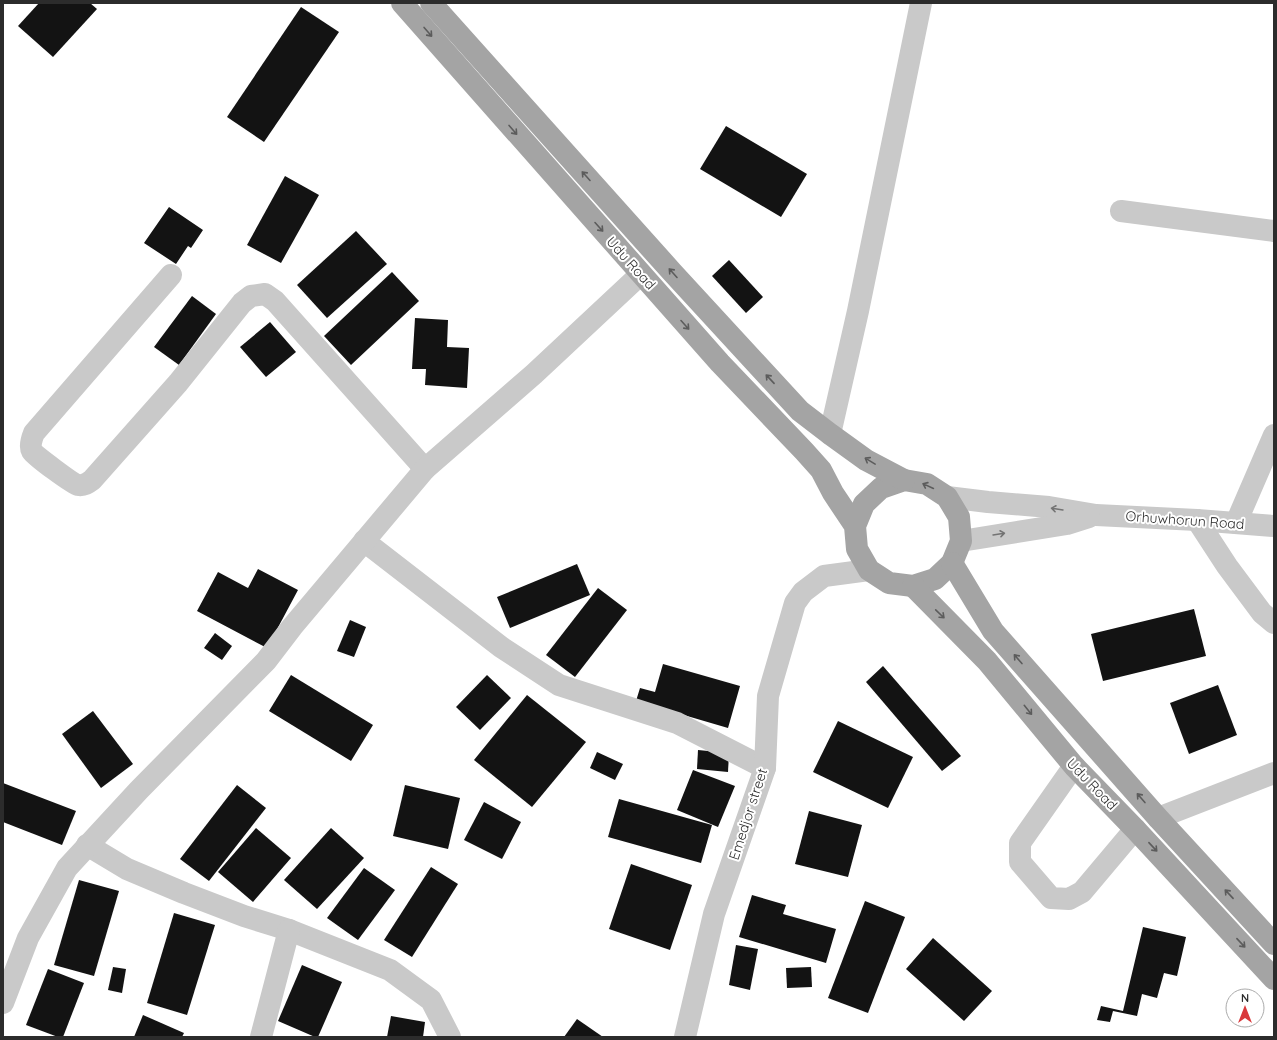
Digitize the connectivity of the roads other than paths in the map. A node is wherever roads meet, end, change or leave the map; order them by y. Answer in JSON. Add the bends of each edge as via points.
{"nodes":[{"id":1,"x":402,"y":3,"type":"edge"},
{"id":2,"x":431,"y":3,"type":"edge"},
{"id":3,"x":921,"y":3,"type":"edge"},
{"id":4,"x":1121,"y":211,"type":"dead end"},
{"id":5,"x":1274,"y":231,"type":"edge"},
{"id":6,"x":641,"y":274,"type":"junction"},
{"id":7,"x":171,"y":275,"type":"dead end"},
{"id":8,"x":830,"y":434,"type":"junction"},
{"id":9,"x":1274,"y":435,"type":"edge"},
{"id":10,"x":425,"y":469,"type":"junction"},
{"id":11,"x":904,"y":480,"type":"junction"},
{"id":12,"x":947,"y":497,"type":"junction"},
{"id":13,"x":1096,"y":515,"type":"junction"},
{"id":14,"x":1197,"y":520,"type":"junction"},
{"id":15,"x":1236,"y":523,"type":"junction"},
{"id":16,"x":855,"y":526,"type":"junction"},
{"id":17,"x":1274,"y":526,"type":"edge"},
{"id":18,"x":364,"y":541,"type":"junction"},
{"id":19,"x":961,"y":541,"type":"junction"},
{"id":20,"x":952,"y":563,"type":"junction"},
{"id":21,"x":869,"y":570,"type":"junction"},
{"id":22,"x":912,"y":586,"type":"junction"},
{"id":23,"x":1274,"y":623,"type":"edge"},
{"id":24,"x":1074,"y":766,"type":"junction"},
{"id":25,"x":765,"y":768,"type":"junction"},
{"id":26,"x":1274,"y":773,"type":"edge"},
{"id":27,"x":1158,"y":818,"type":"junction"},
{"id":28,"x":1135,"y":829,"type":"junction"},
{"id":29,"x":87,"y":846,"type":"junction"},
{"id":30,"x":289,"y":930,"type":"junction"},
{"id":31,"x":1274,"y":944,"type":"edge"},
{"id":32,"x":1274,"y":979,"type":"edge"},
{"id":33,"x":3,"y":1003,"type":"edge"},
{"id":34,"x":261,"y":1037,"type":"edge"},
{"id":35,"x":450,"y":1037,"type":"edge"},
{"id":36,"x":684,"y":1037,"type":"edge"}],
"edges":[{"from":1,"to":6,"type":"main road","name":"Udu Road","one_way":true},
{"from":8,"to":2,"type":"main road","name":"Udu Road","one_way":true,"via":[[800,411],[666,266]]},
{"from":3,"to":8,"type":"street"},
{"from":4,"to":5,"type":"street"},
{"from":6,"to":10,"type":"street","via":[[534,374]]},
{"from":6,"to":16,"type":"main road","name":"Udu Road","one_way":true,"via":[[720,363],[821,470]]},
{"from":7,"to":10,"type":"street","via":[[34,433],[32,451],[38,458],[77,485],[92,480],[178,383],[242,303],[251,296],[264,294],[275,301]]},
{"from":11,"to":8,"type":"main road","name":"Udu Road","one_way":true,"via":[[866,460]]},
{"from":9,"to":15,"type":"street"},
{"from":10,"to":18,"type":"street"},
{"from":12,"to":11,"type":"main road","one_way":true,"via":[[927,484]]},
{"from":11,"to":16,"type":"main road","via":[[881,488],[864,504]]},
{"from":13,"to":12,"type":"street","name":"Orhuwhorun Road","one_way":true,"via":[[1049,507]]},
{"from":12,"to":19,"type":"main road","via":[[959,517]]},
{"from":13,"to":14,"type":"street","name":"Orhuwhorun Road"},
{"from":19,"to":13,"type":"street","name":"Orhuwhorun Road","one_way":true,"via":[[1067,524]]},
{"from":14,"to":15,"type":"street","name":"Orhuwhorun Road"},
{"from":14,"to":23,"type":"street","via":[[1253,602]]},
{"from":15,"to":17,"type":"street","name":"Orhuwhorun Road"},
{"from":16,"to":21,"type":"main road","via":[[857,549]]},
{"from":18,"to":25,"type":"street","via":[[501,647],[559,685],[677,723]]},
{"from":18,"to":29,"type":"street","via":[[266,661]]},
{"from":19,"to":20,"type":"main road"},
{"from":20,"to":22,"type":"main road","via":[[935,579]]},
{"from":27,"to":20,"type":"main road","name":"Udu Road","one_way":true,"via":[[993,631]]},
{"from":21,"to":22,"type":"main road","via":[[889,583]]},
{"from":21,"to":25,"type":"street","name":"Emedjor street","via":[[824,576],[803,592],[795,603],[768,696]]},
{"from":22,"to":24,"type":"main road","name":"Udu Road","one_way":true,"via":[[987,661]]},
{"from":24,"to":28,"type":"main road","name":"Udu Road"},
{"from":24,"to":28,"type":"street","via":[[1020,843],[1020,862],[1051,898],[1069,899],[1082,892]]},
{"from":25,"to":36,"type":"street","name":"Emedjor street","via":[[714,914]]},
{"from":26,"to":27,"type":"street"},
{"from":31,"to":27,"type":"main road","name":"Udu Road","one_way":true},
{"from":28,"to":32,"type":"main road","name":"Udu Road","one_way":true},
{"from":29,"to":30,"type":"street","via":[[127,868],[184,893]]},
{"from":29,"to":33,"type":"street","via":[[67,868],[28,938]]},
{"from":30,"to":34,"type":"street"},
{"from":30,"to":35,"type":"street","via":[[390,970],[431,1000]]}]}
